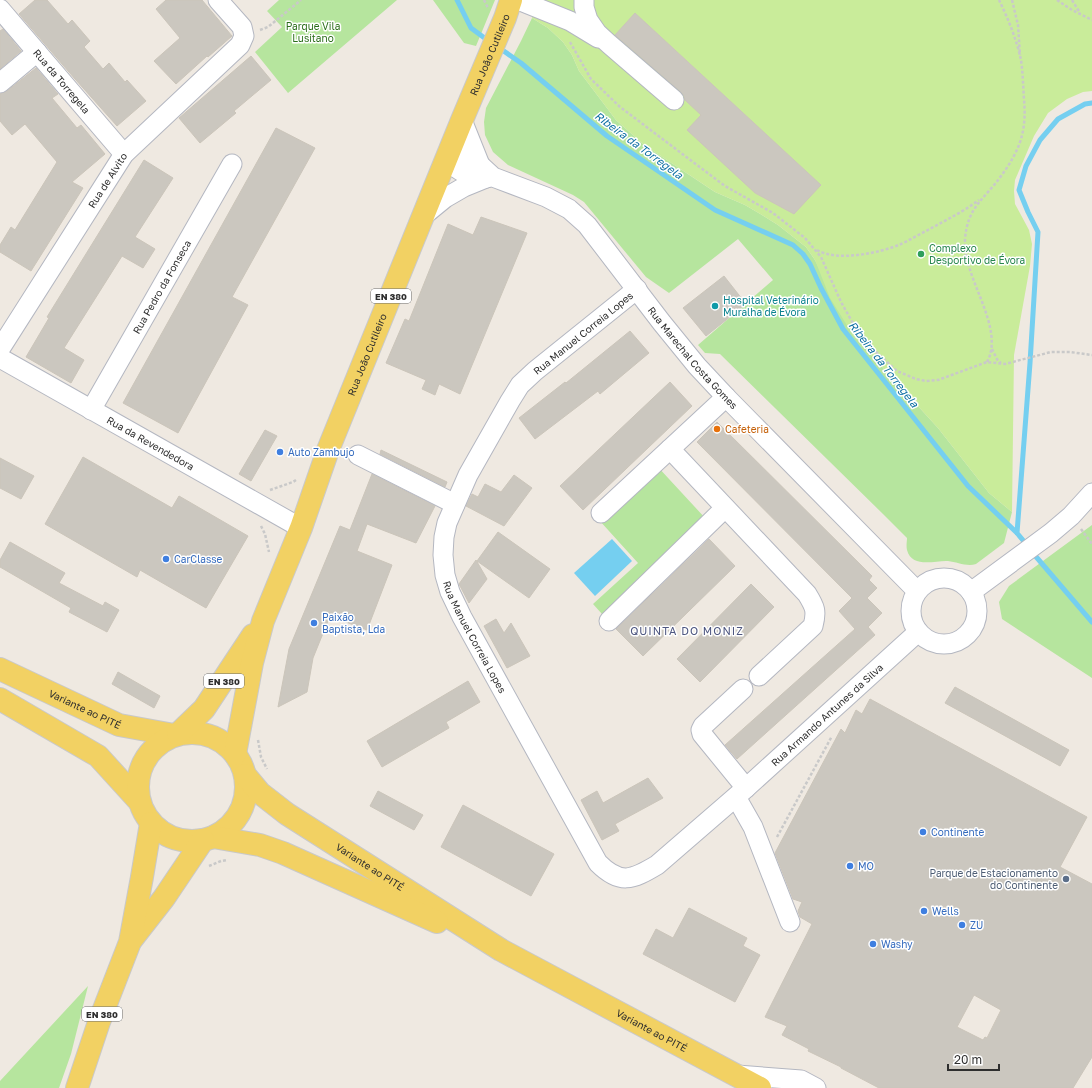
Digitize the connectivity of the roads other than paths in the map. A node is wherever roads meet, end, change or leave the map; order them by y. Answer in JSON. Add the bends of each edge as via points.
{"nodes":[{"id":1,"x":218,"y":0,"type":"edge"},
{"id":2,"x":511,"y":0,"type":"edge"},
{"id":3,"x":518,"y":0,"type":"edge"},
{"id":4,"x":583,"y":0,"type":"edge"},
{"id":5,"x":0,"y":9,"type":"edge"},
{"id":6,"x":559,"y":16,"type":"junction"},
{"id":7,"x":609,"y":44,"type":"junction"},
{"id":8,"x":37,"y":52,"type":"junction"},
{"id":9,"x":0,"y":83,"type":"edge"},
{"id":10,"x":674,"y":100,"type":"dead end"},
{"id":11,"x":462,"y":120,"type":"junction"},
{"id":12,"x":448,"y":153,"type":"junction"},
{"id":13,"x":124,"y":154,"type":"junction"},
{"id":14,"x":232,"y":164,"type":"dead end"},
{"id":15,"x":487,"y":173,"type":"junction"},
{"id":16,"x":423,"y":216,"type":"junction"},
{"id":17,"x":637,"y":289,"type":"junction"},
{"id":18,"x":0,"y":349,"type":"edge"},
{"id":19,"x":0,"y":358,"type":"edge"},
{"id":20,"x":726,"y":397,"type":"junction"},
{"id":21,"x":91,"y":410,"type":"junction"},
{"id":22,"x":670,"y":449,"type":"junction"},
{"id":23,"x":358,"y":455,"type":"dead end"},
{"id":24,"x":1092,"y":493,"type":"edge"},
{"id":25,"x":456,"y":504,"type":"junction"},
{"id":26,"x":725,"y":508,"type":"junction"},
{"id":27,"x":601,"y":514,"type":"dead end"},
{"id":28,"x":301,"y":528,"type":"junction"},
{"id":29,"x":917,"y":591,"type":"junction"},
{"id":30,"x":971,"y":592,"type":"junction"},
{"id":31,"x":263,"y":621,"type":"junction"},
{"id":32,"x":609,"y":621,"type":"dead end"},
{"id":33,"x":918,"y":632,"type":"junction"},
{"id":34,"x":0,"y":670,"type":"edge"},
{"id":35,"x":758,"y":676,"type":"dead end"},
{"id":36,"x":744,"y":689,"type":"dead end"},
{"id":37,"x":0,"y":699,"type":"edge"},
{"id":38,"x":176,"y":735,"type":"junction"},
{"id":39,"x":235,"y":754,"type":"junction"},
{"id":40,"x":245,"y":775,"type":"junction"},
{"id":41,"x":741,"y":792,"type":"junction"},
{"id":42,"x":138,"y":800,"type":"junction"},
{"id":43,"x":151,"y":824,"type":"junction"},
{"id":44,"x":208,"y":839,"type":"junction"},
{"id":45,"x":790,"y":922,"type":"dead end"},
{"id":46,"x":130,"y":942,"type":"junction"},
{"id":47,"x":502,"y":950,"type":"junction"},
{"id":48,"x":736,"y":1075,"type":"junction"},
{"id":49,"x":77,"y":1088,"type":"edge"},
{"id":50,"x":760,"y":1088,"type":"edge"},
{"id":51,"x":816,"y":1088,"type":"edge"}],
"edges":[{"from":1,"to":13,"type":"street","name":"Rua de Alvito","via":[[242,27],[244,36],[240,45]]},
{"from":2,"to":11,"type":"main road","name":"Rua João Cutileiro","number":"EN 380"},
{"from":3,"to":6,"type":"street"},
{"from":4,"to":6,"type":"street","via":[[572,11]]},
{"from":4,"to":7,"type":"street","via":[[588,20]]},
{"from":5,"to":8,"type":"street","name":"Rua da Torregela"},
{"from":6,"to":7,"type":"street"},
{"from":7,"to":10,"type":"street"},
{"from":8,"to":9,"type":"street"},
{"from":8,"to":13,"type":"street","name":"Rua da Torregela"},
{"from":11,"to":12,"type":"main road","name":"Rua João Cutileiro","number":"EN 380"},
{"from":11,"to":15,"type":"street"},
{"from":12,"to":15,"type":"street","name":"Rua Marechal Costa Gomes","via":[[456,168],[470,177]]},
{"from":12,"to":16,"type":"main road","name":"Rua João Cutileiro","number":"EN 380"},
{"from":13,"to":18,"type":"street","name":"Rua de Alvito"},
{"from":14,"to":21,"type":"street","name":"Rua Pedro da Fonseca"},
{"from":15,"to":16,"type":"street","via":[[445,198]]},
{"from":15,"to":17,"type":"street","name":"Rua Marechal Costa Gomes","via":[[569,209],[588,225]]},
{"from":16,"to":28,"type":"main road","name":"Rua João Cutileiro","number":"EN 380","via":[[328,450]]},
{"from":17,"to":20,"type":"street","name":"Rua Marechal Costa Gomes","via":[[697,366]]},
{"from":17,"to":25,"type":"street","name":"Rua Manuel Correia Lopes","via":[[520,385],[468,475]]},
{"from":19,"to":21,"type":"street","name":"Rua da Revendedora"},
{"from":20,"to":22,"type":"street"},
{"from":20,"to":29,"type":"street","name":"Rua Marechal Costa Gomes"},
{"from":21,"to":28,"type":"street","name":"Rua da Revendedora"},
{"from":22,"to":26,"type":"street"},
{"from":22,"to":27,"type":"street"},
{"from":23,"to":25,"type":"street"},
{"from":24,"to":30,"type":"street","via":[[1051,533]]},
{"from":25,"to":41,"type":"street","name":"Rua Manuel Correia Lopes","via":[[444,537],[445,575],[450,592],[598,863],[618,878],[631,878],[642,874],[657,865]]},
{"from":26,"to":32,"type":"street"},
{"from":26,"to":35,"type":"street","via":[[806,594],[816,614],[813,626]]},
{"from":28,"to":31,"type":"main road","name":"Rua João Cutileiro","number":"EN 380"},
{"from":29,"to":30,"type":"street","via":[[926,583],[938,578],[950,578],[962,583]]},
{"from":29,"to":33,"type":"street","via":[[911,607],[911,616]]},
{"from":30,"to":33,"type":"street","via":[[977,604],[977,618],[971,630],[960,641],[945,645],[930,642]]},
{"from":31,"to":38,"type":"main road","name":"Rua João Cutileiro","number":"EN 380","via":[[204,709]]},
{"from":31,"to":39,"type":"main road","name":"Rua João Cutileiro","number":"EN 380","via":[[252,663]]},
{"from":33,"to":41,"type":"street","name":"Rua Armando Antunes da Silva"},
{"from":34,"to":38,"type":"main road","name":"Variante ao PITÉ","via":[[118,725]]},
{"from":36,"to":41,"type":"street","via":[[701,730]]},
{"from":37,"to":42,"type":"main road","via":[[98,756]]},
{"from":38,"to":39,"type":"main road","via":[[194,733],[209,736],[224,743]]},
{"from":38,"to":42,"type":"main road","via":[[160,743],[148,754],[140,768]]},
{"from":39,"to":40,"type":"main road"},
{"from":40,"to":44,"type":"main road","via":[[245,797],[236,818],[226,829]]},
{"from":40,"to":47,"type":"main road","name":"Variante ao PITÉ","via":[[260,793],[287,814]]},
{"from":41,"to":45,"type":"street"},
{"from":42,"to":43,"type":"main road"},
{"from":43,"to":44,"type":"main road","via":[[174,839],[189,842]]},
{"from":43,"to":46,"type":"main road","number":"EN 380"},
{"from":44,"to":46,"type":"main road","number":"EN 380"},
{"from":44,"to":47,"type":"main road","name":"Variante ao PITÉ","via":[[260,845],[283,853]]},
{"from":46,"to":49,"type":"main road","number":"EN 380"},
{"from":47,"to":48,"type":"main road","name":"Variante ao PITÉ"},
{"from":48,"to":50,"type":"main road","name":"Variante ao PITÉ"},
{"from":48,"to":51,"type":"street","via":[[801,1080]]}]}
